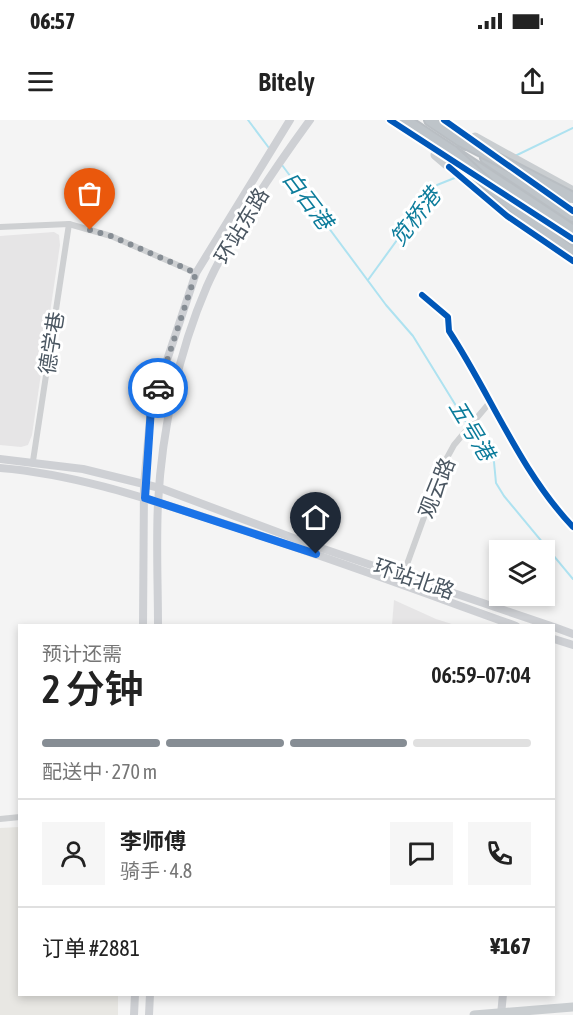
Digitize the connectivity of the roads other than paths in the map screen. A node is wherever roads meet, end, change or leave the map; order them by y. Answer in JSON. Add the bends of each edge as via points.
{"nodes":[{"id":1,"x":290,"y":120,"type":"edge"},
{"id":2,"x":310,"y":120,"type":"edge"},
{"id":3,"x":390,"y":120,"type":"edge"},
{"id":4,"x":405,"y":120,"type":"edge"},
{"id":5,"x":430,"y":120,"type":"edge"},
{"id":6,"x":444,"y":120,"type":"edge"},
{"id":7,"x":449,"y":120,"type":"edge"},
{"id":8,"x":460,"y":140,"type":"junction"},
{"id":9,"x":489,"y":149,"type":"junction"},
{"id":10,"x":450,"y":158,"type":"junction"},
{"id":11,"x":573,"y":190,"type":"edge"},
{"id":12,"x":573,"y":198,"type":"edge"},
{"id":13,"x":558,"y":201,"type":"joint"},
{"id":14,"x":573,"y":210,"type":"edge"},
{"id":15,"x":573,"y":216,"type":"edge"},
{"id":16,"x":545,"y":220,"type":"joint"},
{"id":17,"x":69,"y":224,"type":"junction"},
{"id":18,"x":0,"y":227,"type":"edge"},
{"id":19,"x":573,"y":231,"type":"edge"},
{"id":20,"x":573,"y":240,"type":"edge"},
{"id":21,"x":573,"y":254,"type":"edge"},
{"id":22,"x":573,"y":261,"type":"edge"},
{"id":23,"x":196,"y":273,"type":"junction"},
{"id":24,"x":422,"y":295,"type":"dead end"},
{"id":25,"x":491,"y":401,"type":"junction"},
{"id":26,"x":0,"y":459,"type":"edge"},
{"id":27,"x":33,"y":461,"type":"junction"},
{"id":28,"x":0,"y":468,"type":"edge"},
{"id":29,"x":144,"y":484,"type":"junction"},
{"id":30,"x":160,"y":488,"type":"junction"},
{"id":31,"x":145,"y":498,"type":"junction"},
{"id":32,"x":158,"y":502,"type":"junction"},
{"id":33,"x":573,"y":527,"type":"edge"},
{"id":34,"x":401,"y":580,"type":"junction"},
{"id":35,"x":143,"y":624,"type":"edge"},
{"id":36,"x":158,"y":624,"type":"edge"},
{"id":37,"x":511,"y":624,"type":"edge"},
{"id":38,"x":546,"y":624,"type":"edge"},
{"id":39,"x":555,"y":627,"type":"edge"},
{"id":40,"x":573,"y":634,"type":"edge"},
{"id":41,"x":555,"y":639,"type":"edge"},
{"id":42,"x":573,"y":645,"type":"edge"},
{"id":43,"x":18,"y":817,"type":"edge"},
{"id":44,"x":0,"y":819,"type":"edge"},
{"id":45,"x":135,"y":996,"type":"edge"},
{"id":46,"x":150,"y":996,"type":"edge"},
{"id":47,"x":503,"y":996,"type":"edge"},
{"id":48,"x":573,"y":1007,"type":"edge"},
{"id":49,"x":501,"y":1014,"type":"edge"},
{"id":50,"x":134,"y":1015,"type":"edge"},
{"id":51,"x":149,"y":1015,"type":"edge"},
{"id":52,"x":474,"y":1015,"type":"edge"}],
"edges":[{"from":1,"to":23,"type":"main road","name":"环站东路"},
{"from":2,"to":30,"type":"main road","name":"环站东路","via":[[262,191],[207,285],[178,372]]},
{"from":3,"to":10,"type":"main road"},
{"from":4,"to":10,"type":"highway"},
{"from":5,"to":8,"type":"highway"},
{"from":6,"to":9,"type":"main road"},
{"from":7,"to":9,"type":"main road"},
{"from":8,"to":12,"type":"highway","bridge":true},
{"from":8,"to":15,"type":"highway","bridge":true},
{"from":9,"to":11,"type":"main road"},
{"from":9,"to":13,"type":"main road","bridge":true},
{"from":10,"to":16,"type":"main road","bridge":true},
{"from":10,"to":19,"type":"highway","bridge":true},
{"from":10,"to":21,"type":"highway","bridge":true},
{"from":10,"to":22,"type":"main road","via":[[471,185],[507,216]]},
{"from":13,"to":14,"type":"highway"},
{"from":16,"to":20,"type":"highway"},
{"from":17,"to":18,"type":"street"},
{"from":17,"to":23,"type":"street","via":[[111,236]]},
{"from":17,"to":27,"type":"street","name":"德学巷"},
{"from":23,"to":29,"type":"main road","name":"环站东路","via":[[151,408]]},
{"from":24,"to":25,"type":"street","via":[[448,317],[449,331]]},
{"from":25,"to":33,"type":"street","via":[[534,477]]},
{"from":25,"to":34,"type":"street","name":"观云路","via":[[454,445],[443,465]]},
{"from":26,"to":27,"type":"main road","name":"环站北路"},
{"from":27,"to":29,"type":"main road","name":"环站北路"},
{"from":28,"to":31,"type":"main road","name":"环站北路","via":[[52,475]]},
{"from":29,"to":30,"type":"main road","name":"环站北路"},
{"from":29,"to":31,"type":"main road","name":"环站东路"},
{"from":30,"to":32,"type":"main road","name":"环站东路"},
{"from":30,"to":34,"type":"main road","name":"环站北路"},
{"from":31,"to":32,"type":"main road","name":"环站北路"},
{"from":31,"to":35,"type":"main road","name":"环站东路"},
{"from":32,"to":34,"type":"main road","name":"环站北路"},
{"from":32,"to":36,"type":"main road","name":"环站东路"},
{"from":34,"to":37,"type":"main road","name":"环站北路"},
{"from":34,"to":38,"type":"main road","name":"环站北路"},
{"from":39,"to":40,"type":"main road","name":"环站北路"},
{"from":41,"to":42,"type":"main road"},
{"from":43,"to":44,"type":"street"},
{"from":45,"to":50,"type":"main road"},
{"from":46,"to":51,"type":"main road"},
{"from":47,"to":49,"type":"main road"},
{"from":48,"to":49,"type":"main road"},
{"from":49,"to":52,"type":"main road"}]}
